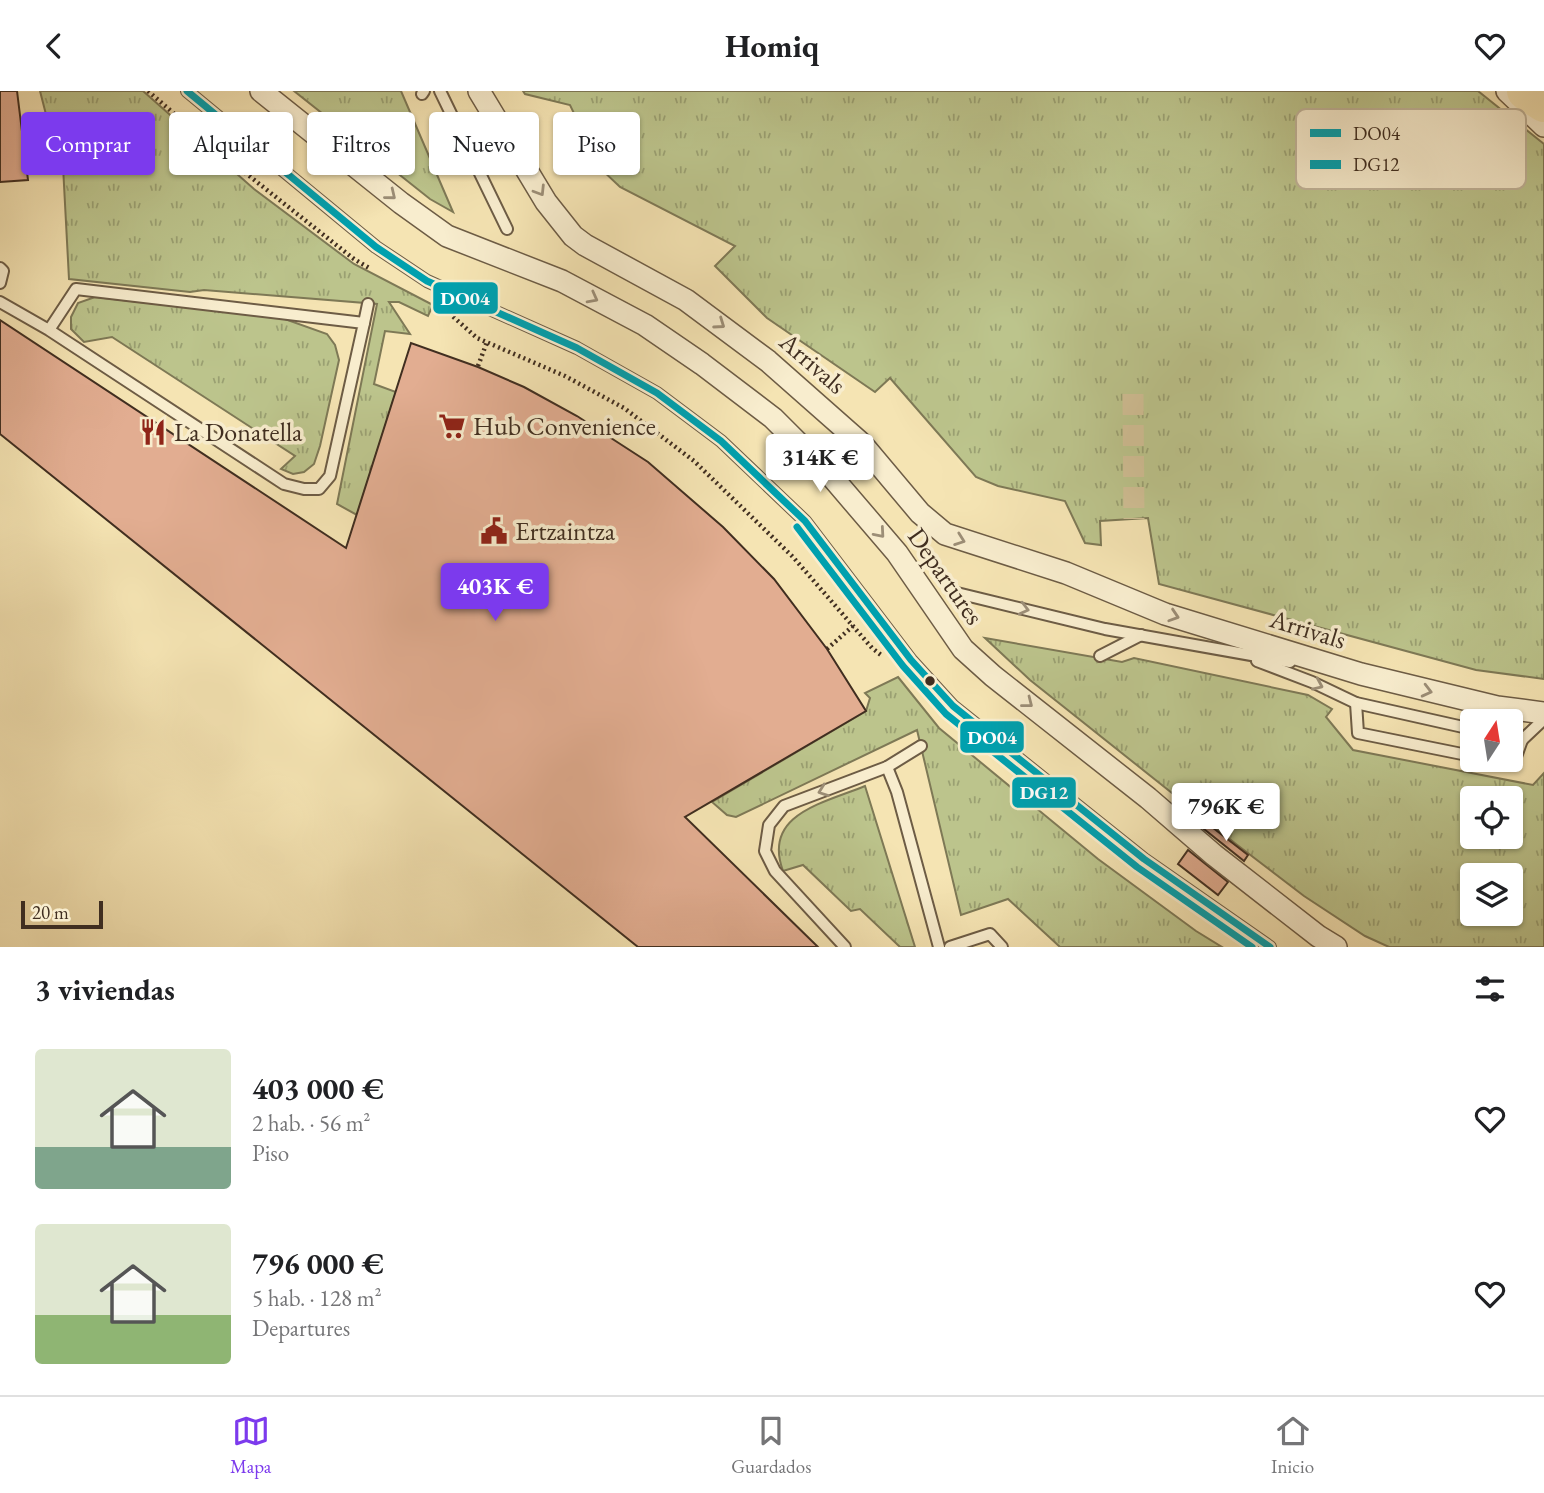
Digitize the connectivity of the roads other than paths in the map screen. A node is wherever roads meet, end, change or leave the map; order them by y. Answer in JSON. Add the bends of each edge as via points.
{"nodes":[{"id":1,"x":187,"y":91,"type":"edge"},
{"id":2,"x":261,"y":91,"type":"edge"},
{"id":3,"x":440,"y":91,"type":"edge"},
{"id":4,"x":479,"y":91,"type":"edge"},
{"id":5,"x":1507,"y":91,"type":"edge"},
{"id":6,"x":1526,"y":91,"type":"edge"},
{"id":7,"x":1544,"y":103,"type":"edge"},
{"id":8,"x":1544,"y":126,"type":"edge"},
{"id":9,"x":507,"y":229,"type":"dead end"},
{"id":10,"x":0,"y":268,"type":"edge"},
{"id":11,"x":0,"y":283,"type":"edge"},
{"id":12,"x":0,"y":302,"type":"edge"},
{"id":13,"x":368,"y":304,"type":"dead end"},
{"id":14,"x":364,"y":323,"type":"junction"},
{"id":15,"x":49,"y":330,"type":"junction"},
{"id":16,"x":957,"y":593,"type":"dead end"},
{"id":17,"x":1141,"y":635,"type":"junction"},
{"id":18,"x":1231,"y":651,"type":"junction"},
{"id":19,"x":1100,"y":656,"type":"dead end"},
{"id":20,"x":1361,"y":674,"type":"junction"},
{"id":21,"x":1356,"y":703,"type":"junction"},
{"id":22,"x":1544,"y":716,"type":"edge"},
{"id":23,"x":1460,"y":726,"type":"edge"},
{"id":24,"x":1523,"y":739,"type":"edge"},
{"id":25,"x":921,"y":745,"type":"dead end"},
{"id":26,"x":1460,"y":754,"type":"edge"},
{"id":27,"x":887,"y":767,"type":"junction"},
{"id":28,"x":845,"y":947,"type":"edge"},
{"id":29,"x":939,"y":947,"type":"edge"},
{"id":30,"x":950,"y":947,"type":"edge"},
{"id":31,"x":1002,"y":947,"type":"edge"},
{"id":32,"x":1270,"y":947,"type":"edge"},
{"id":33,"x":1336,"y":947,"type":"edge"}],
"edges":[{"from":1,"to":32,"type":"lane","via":[[376,247],[427,281],[577,348],[657,393],[721,441],[805,521],[911,660],[953,706],[1144,859]]},
{"from":2,"to":33,"type":"street","name":"Departures","one_way":true,"via":[[447,236],[562,281],[645,325],[773,418],[832,477],[897,553],[963,649],[1214,855]]},
{"from":3,"to":9,"type":"lane"},
{"from":4,"to":20,"type":"street","name":"Arrivals","one_way":true,"via":[[573,236],[686,300],[759,353],[862,444],[920,513],[945,534],[1066,573],[1166,614]]},
{"from":5,"to":8,"type":"street"},
{"from":6,"to":7,"type":"highway"},
{"from":10,"to":11,"type":"lane"},
{"from":12,"to":15,"type":"lane"},
{"from":13,"to":14,"type":"lane"},
{"from":14,"to":15,"type":"lane","via":[[76,289]]},
{"from":14,"to":15,"type":"lane","via":[[330,476],[319,489],[284,484]]},
{"from":16,"to":17,"type":"lane","one_way":true},
{"from":17,"to":18,"type":"lane"},
{"from":17,"to":19,"type":"lane"},
{"from":18,"to":20,"type":"lane"},
{"from":18,"to":21,"type":"lane","one_way":true},
{"from":20,"to":22,"type":"street","name":"Arrivals","one_way":true},
{"from":21,"to":23,"type":"lane"},
{"from":21,"to":26,"type":"lane","via":[[1358,733]]},
{"from":22,"to":24,"type":"lane"},
{"from":25,"to":27,"type":"lane"},
{"from":27,"to":28,"type":"lane","one_way":true,"via":[[784,806],[769,825],[765,851],[775,871]]},
{"from":27,"to":29,"type":"lane"},
{"from":30,"to":31,"type":"lane","via":[[990,934]]}]}
